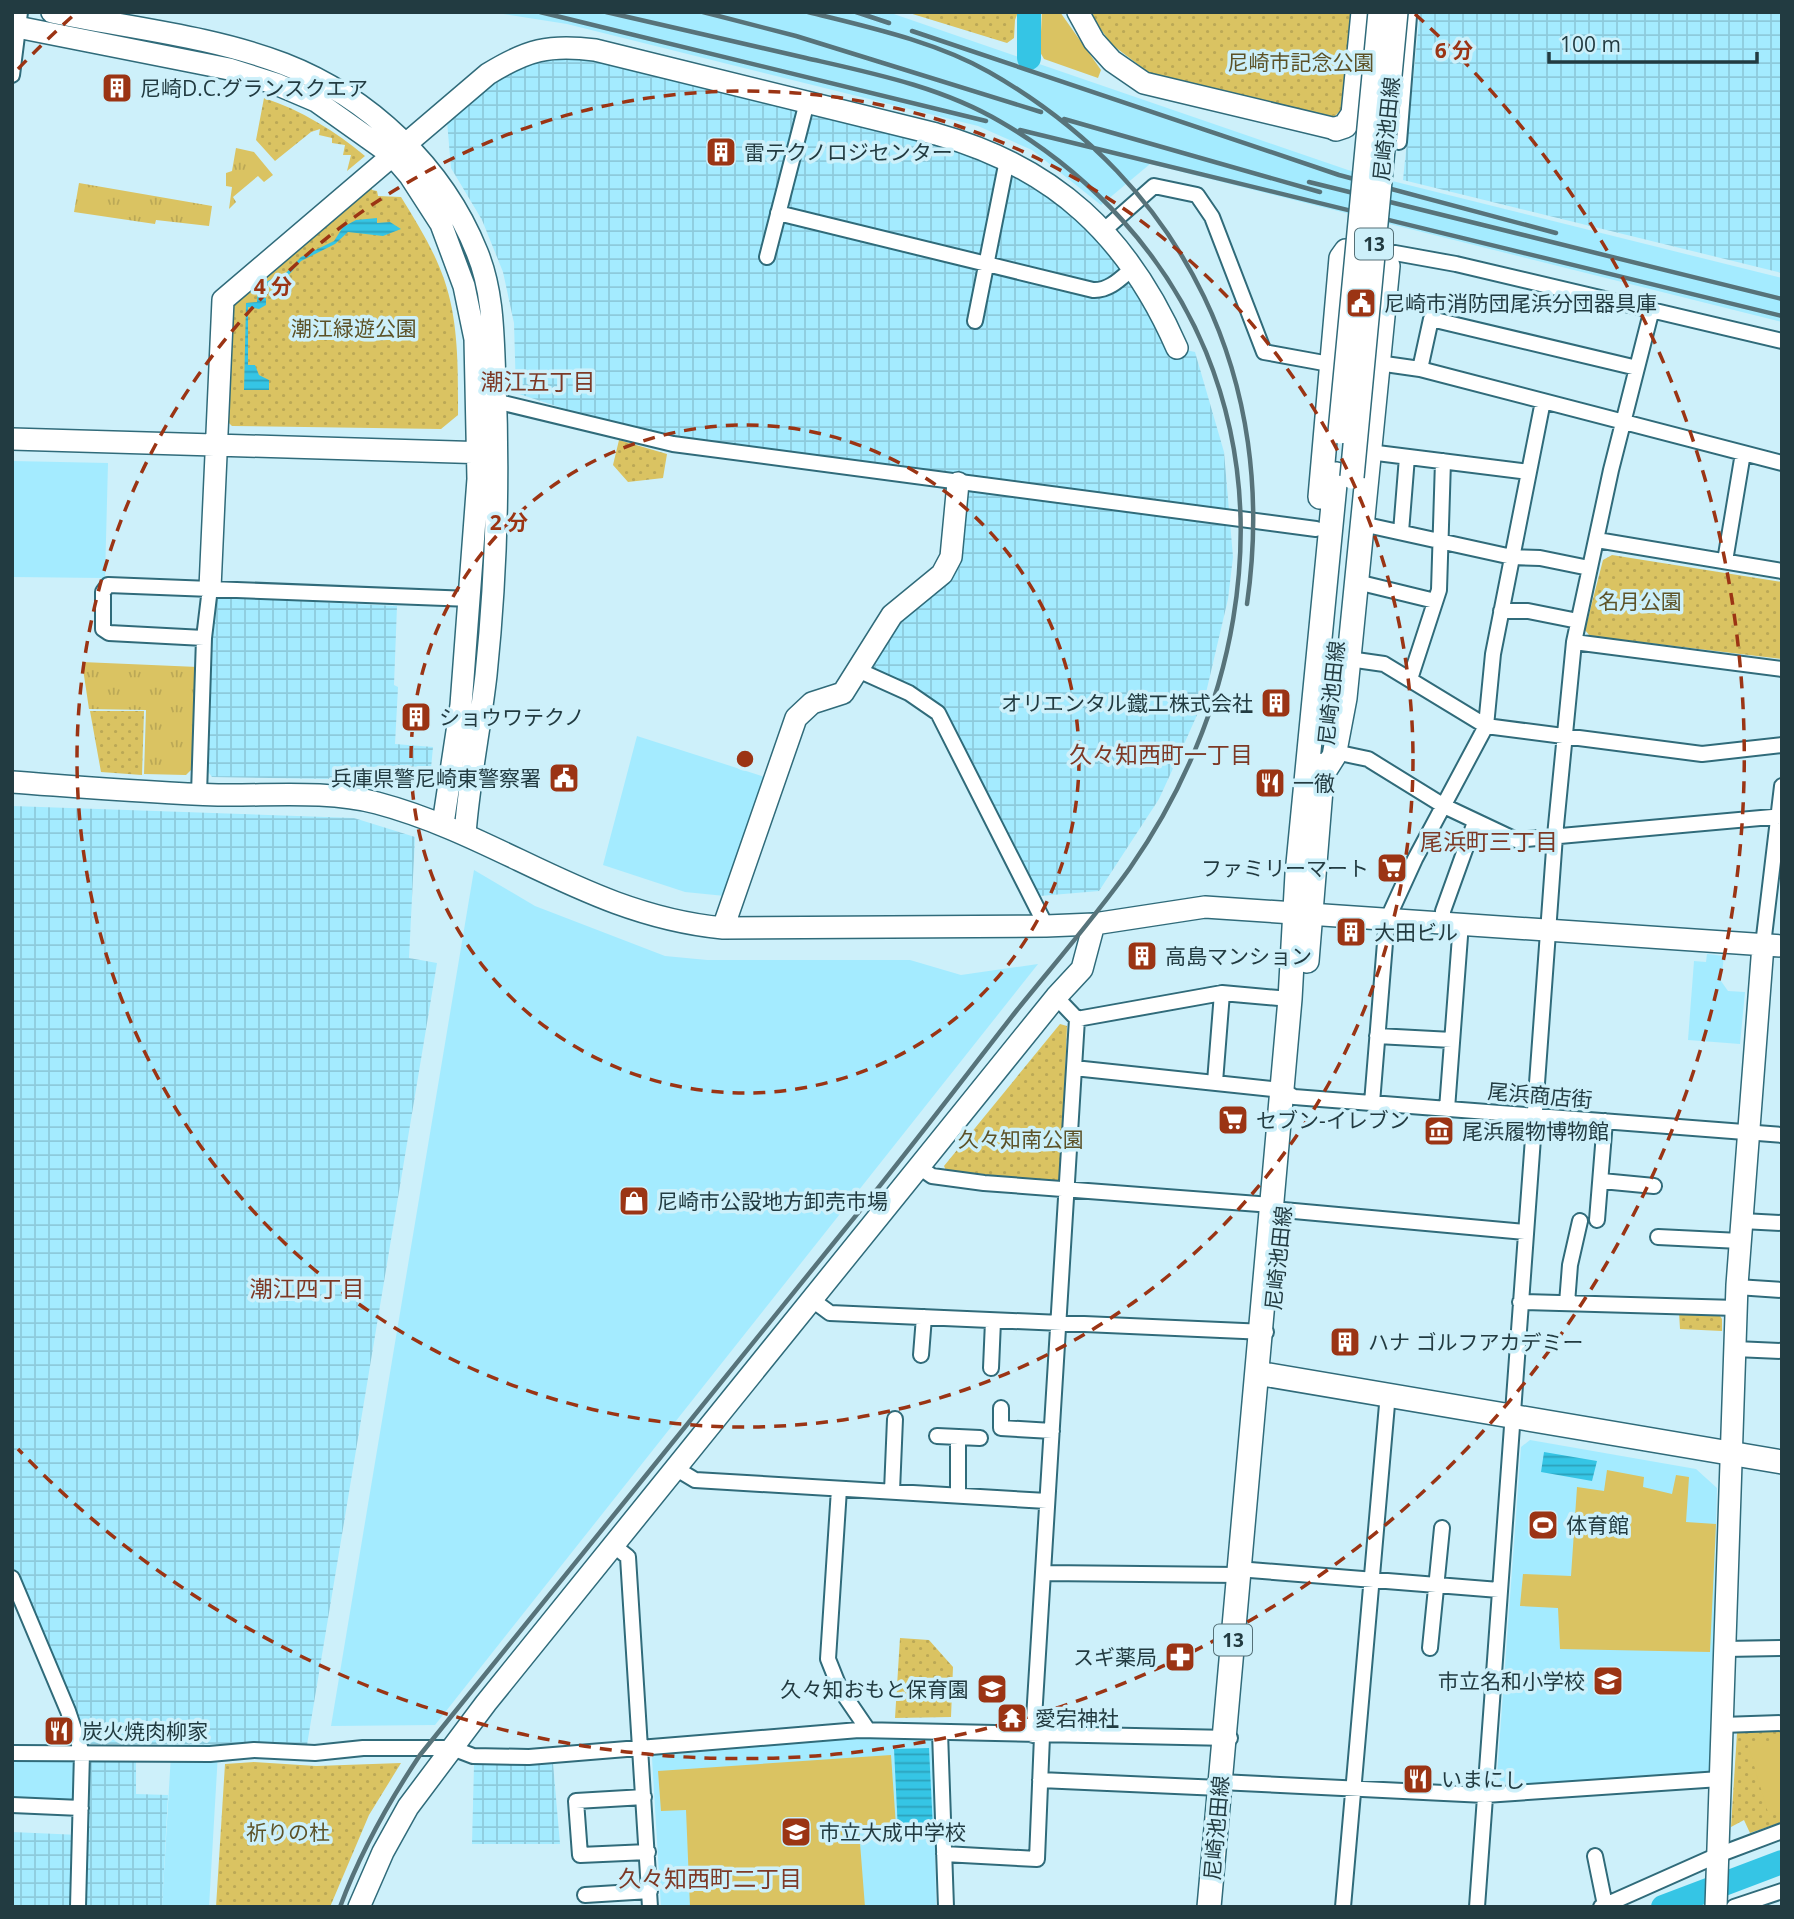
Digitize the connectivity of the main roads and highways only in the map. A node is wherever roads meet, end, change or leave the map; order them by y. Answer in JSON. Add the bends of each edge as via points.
{"nodes":[{"id":1,"x":1363,"y":12,"type":"edge"},
{"id":2,"x":1371,"y":12,"type":"edge"},
{"id":3,"x":1380,"y":12,"type":"edge"},
{"id":4,"x":1405,"y":13,"type":"edge"},
{"id":5,"x":1336,"y":129,"type":"road end"},
{"id":6,"x":1344,"y":475,"type":"junction"},
{"id":7,"x":1315,"y":775,"type":"junction"},
{"id":8,"x":1303,"y":912,"type":"junction"},
{"id":9,"x":1287,"y":1093,"type":"junction"},
{"id":10,"x":1261,"y":1373,"type":"junction"},
{"id":11,"x":1782,"y":1462,"type":"edge"},
{"id":12,"x":1224,"y":1784,"type":"junction"},
{"id":13,"x":1209,"y":1907,"type":"edge"},
{"id":14,"x":1220,"y":1907,"type":"edge"}],
"edges":[{"from":1,"to":5,"type":"main road","via":[[1353,114],[1345,126]]},
{"from":2,"to":4,"type":"main road"},
{"from":3,"to":6,"type":"main road","name":"尼崎池田線","number":"13","bridge":true},
{"from":4,"to":6,"type":"main road","name":"尼崎池田線","number":"13","bridge":true},
{"from":6,"to":7,"type":"main road","name":"尼崎池田線","number":"13"},
{"from":7,"to":7,"type":"main road","via":[[1300,740],[1301,707],[1341,258],[1346,251],[1384,256],[1388,267],[1349,659],[1335,752]]},
{"from":7,"to":8,"type":"main road","name":"尼崎池田線","number":"13"},
{"from":8,"to":9,"type":"main road","name":"尼崎池田線","number":"13"},
{"from":8,"to":9,"type":"main road","name":"尼崎池田線","number":"13","via":[[1290,999]]},
{"from":9,"to":10,"type":"main road","name":"尼崎池田線","number":"13"},
{"from":10,"to":11,"type":"main road"},
{"from":10,"to":12,"type":"main road","name":"尼崎池田線","number":"13"},
{"from":12,"to":13,"type":"main road","name":"尼崎池田線","number":"13"},
{"from":12,"to":14,"type":"main road","name":"尼崎池田線","number":"13"}]}
